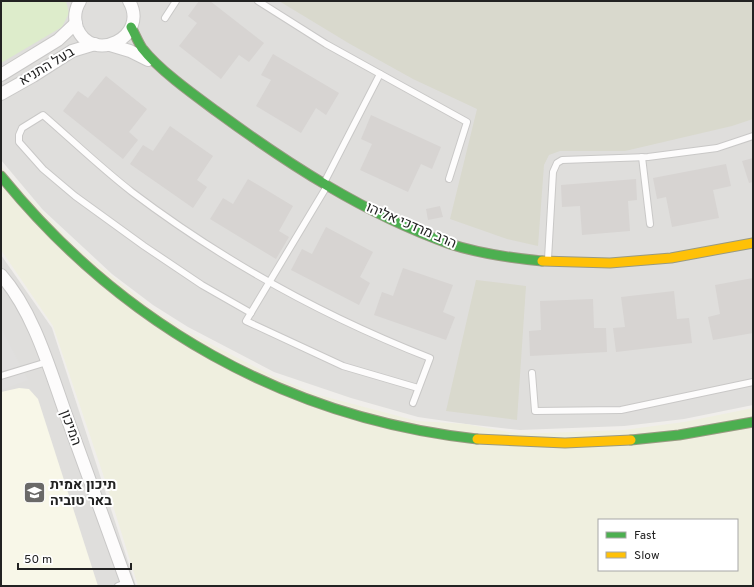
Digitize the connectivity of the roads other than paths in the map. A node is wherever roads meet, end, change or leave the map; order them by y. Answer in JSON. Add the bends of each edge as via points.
{"nodes":[{"id":1,"x":176,"y":1,"type":"edge"},
{"id":2,"x":258,"y":1,"type":"edge"},
{"id":3,"x":131,"y":2,"type":"edge"},
{"id":4,"x":77,"y":3,"type":"edge"},
{"id":5,"x":165,"y":18,"type":"dead end"},
{"id":6,"x":76,"y":23,"type":"junction"},
{"id":7,"x":131,"y":27,"type":"junction"},
{"id":8,"x":94,"y":44,"type":"junction"},
{"id":9,"x":110,"y":45,"type":"junction"},
{"id":10,"x":159,"y":65,"type":"junction"},
{"id":11,"x":380,"y":74,"type":"junction"},
{"id":12,"x":1,"y":75,"type":"edge"},
{"id":13,"x":1,"y":94,"type":"edge"},
{"id":14,"x":753,"y":136,"type":"edge"},
{"id":15,"x":642,"y":157,"type":"junction"},
{"id":16,"x":1,"y":176,"type":"edge"},
{"id":17,"x":449,"y":178,"type":"dead end"},
{"id":18,"x":326,"y":184,"type":"junction"},
{"id":19,"x":650,"y":224,"type":"dead end"},
{"id":20,"x":753,"y":243,"type":"edge"},
{"id":21,"x":548,"y":261,"type":"junction"},
{"id":22,"x":1,"y":275,"type":"edge"},
{"id":23,"x":270,"y":281,"type":"junction"},
{"id":24,"x":251,"y":314,"type":"junction"},
{"id":25,"x":47,"y":362,"type":"junction"},
{"id":26,"x":532,"y":373,"type":"dead end"},
{"id":27,"x":1,"y":376,"type":"edge"},
{"id":28,"x":753,"y":382,"type":"edge"},
{"id":29,"x":418,"y":388,"type":"junction"},
{"id":30,"x":413,"y":403,"type":"dead end"},
{"id":31,"x":753,"y":422,"type":"edge"},
{"id":32,"x":124,"y":585,"type":"edge"}],
"edges":[{"from":1,"to":5,"type":"lane"},
{"from":2,"to":11,"type":"lane"},
{"from":3,"to":7,"type":"street"},
{"from":4,"to":6,"type":"street"},
{"from":6,"to":8,"type":"street","via":[[82,36]]},
{"from":6,"to":12,"type":"street","name":"בעל התניא","via":[[58,40]]},
{"from":7,"to":9,"type":"street","via":[[119,41]]},
{"from":7,"to":10,"type":"street","name":"הרב מרדכי אליהו","via":[[142,48]]},
{"from":8,"to":9,"type":"street","name":"הרב מרדכי אליהו"},
{"from":8,"to":13,"type":"street","name":"בעל התניא","via":[[72,51]]},
{"from":9,"to":10,"type":"street","name":"הרב מרדכי אליהו","via":[[130,51]]},
{"from":10,"to":18,"type":"street","name":"הרב מרדכי אליהו","via":[[236,126]]},
{"from":11,"to":17,"type":"lane","via":[[467,122]]},
{"from":11,"to":18,"type":"lane"},
{"from":14,"to":15,"type":"lane","via":[[717,148]]},
{"from":15,"to":19,"type":"lane"},
{"from":15,"to":21,"type":"lane","via":[[562,160],[557,163],[553,172]]},
{"from":16,"to":31,"type":"street","via":[[48,230],[108,283],[170,331],[200,350],[252,375],[347,412],[412,430],[476,439],[545,444],[613,442],[663,437]]},
{"from":18,"to":21,"type":"street","name":"הרב מרדכי אליהו","via":[[347,198],[403,225],[451,244],[503,257]]},
{"from":18,"to":23,"type":"lane"},
{"from":20,"to":21,"type":"street","name":"הרב מרדכי אליהו","via":[[671,258],[610,263]]},
{"from":22,"to":25,"type":"street","name":"המיכון","via":[[29,320]]},
{"from":23,"to":24,"type":"lane"},
{"from":23,"to":24,"type":"lane","via":[[174,222],[131,191],[43,114],[22,128],[19,142],[43,168],[75,196],[202,285]]},
{"from":23,"to":29,"type":"lane","via":[[377,337],[430,358]]},
{"from":24,"to":29,"type":"lane","via":[[246,321],[318,355],[343,366]]},
{"from":25,"to":27,"type":"lane"},
{"from":25,"to":32,"type":"street","name":"המיכון"},
{"from":26,"to":28,"type":"lane","via":[[535,411],[621,410]]},
{"from":29,"to":30,"type":"lane"}]}
